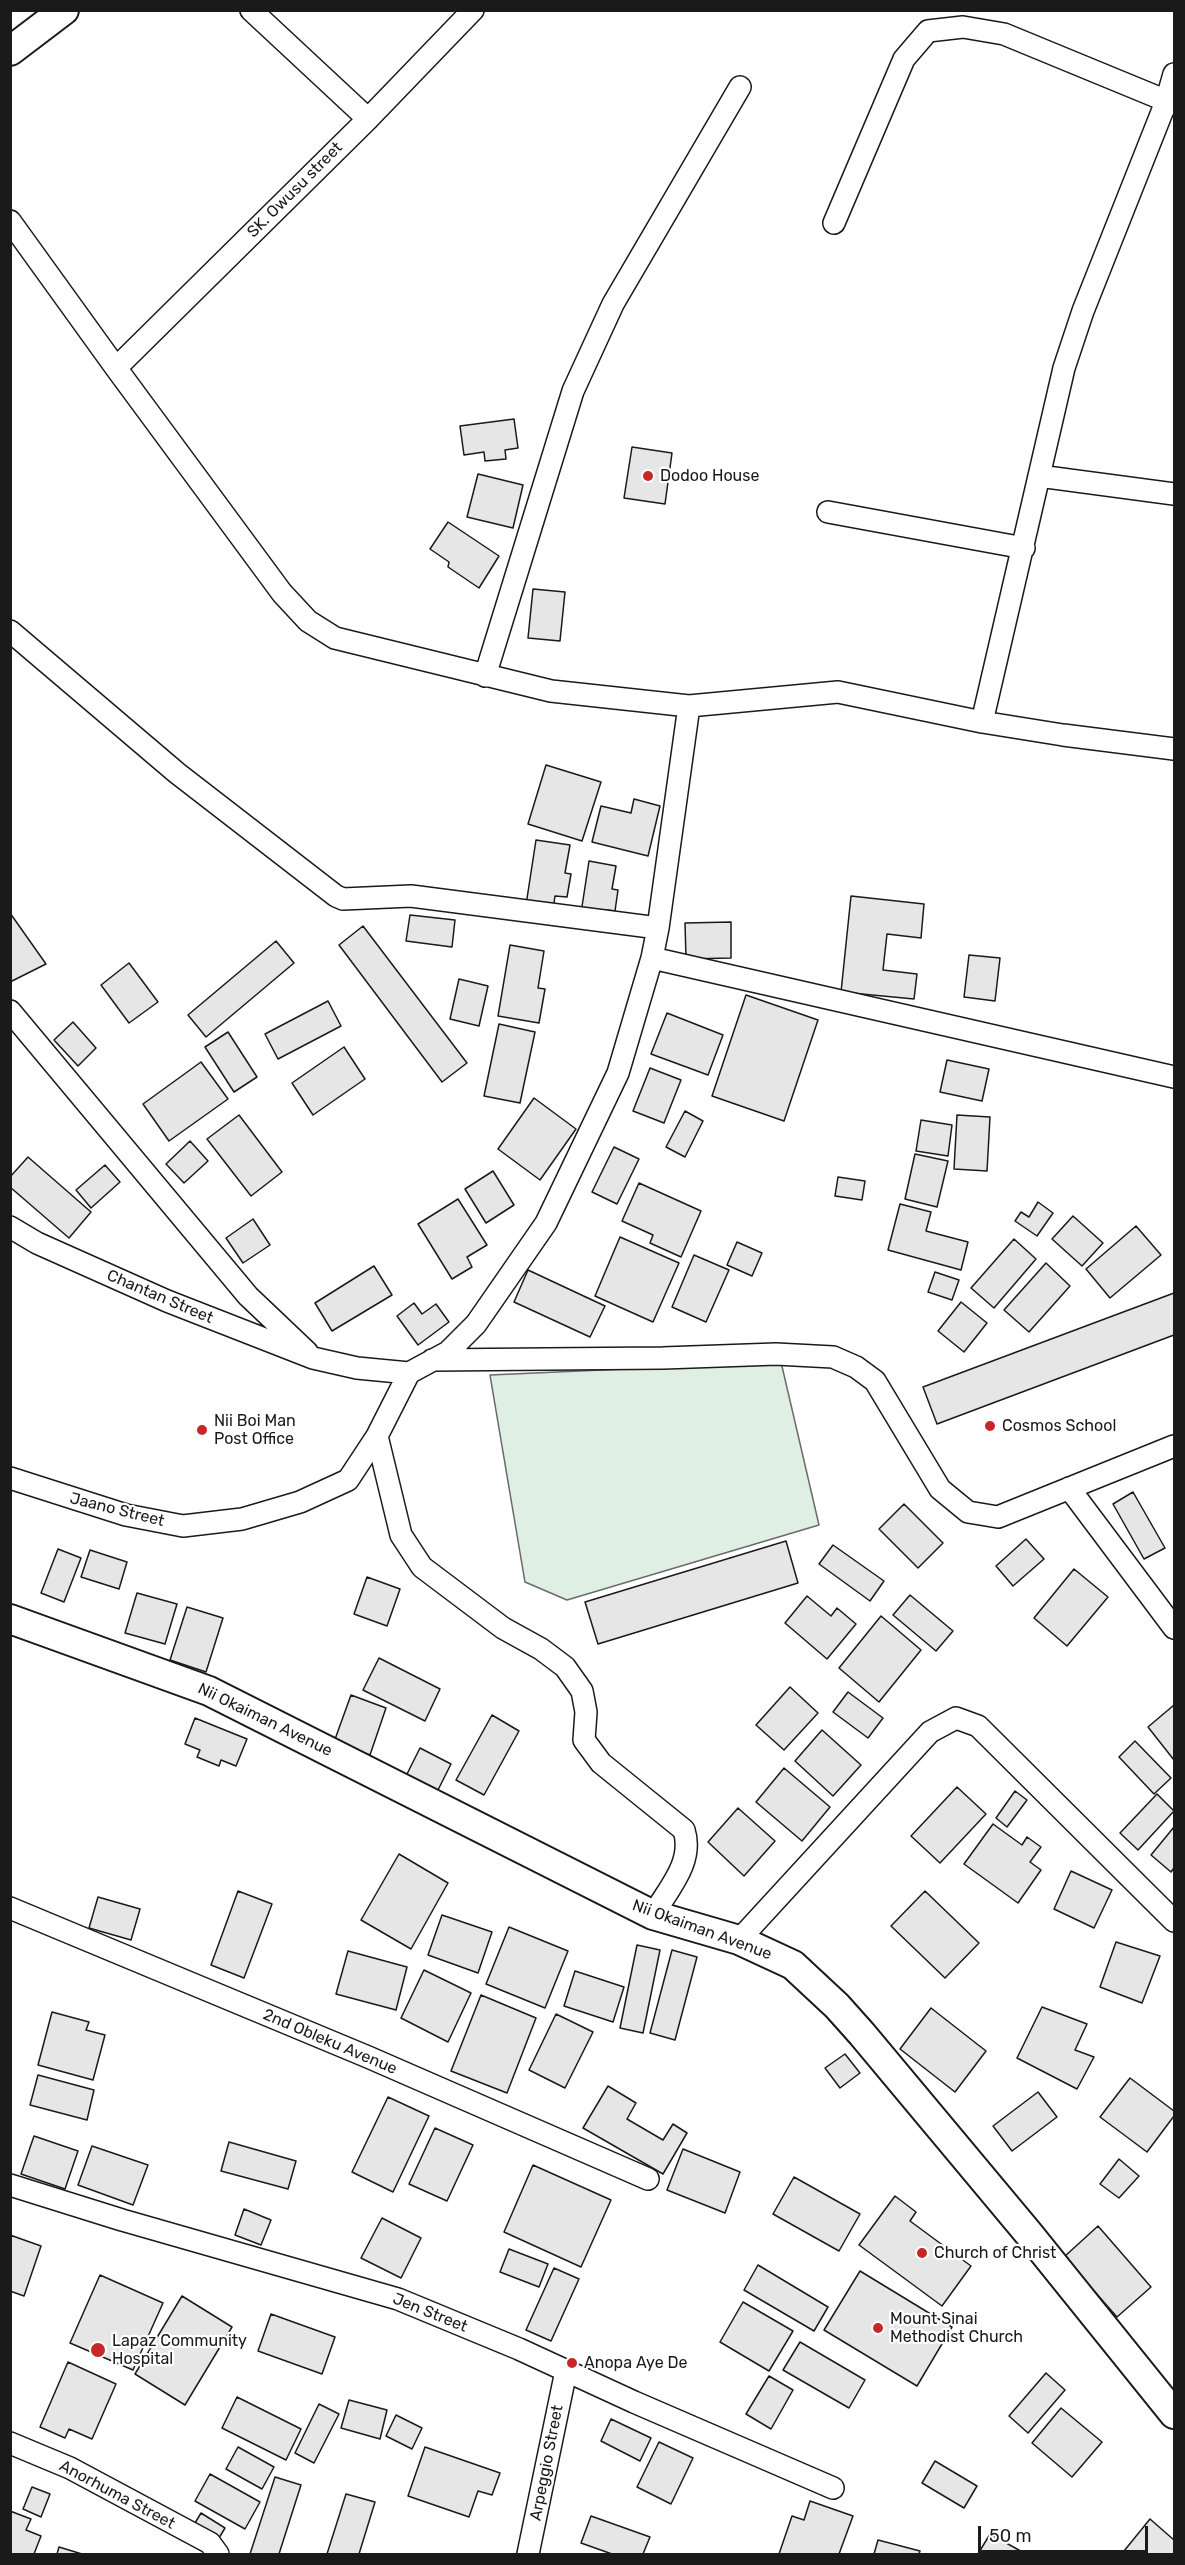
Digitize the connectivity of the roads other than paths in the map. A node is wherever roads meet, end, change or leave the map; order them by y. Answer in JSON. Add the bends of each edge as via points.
{"nodes":[{"id":1,"x":64,"y":10,"type":"edge"},
{"id":2,"x":250,"y":10,"type":"edge"},
{"id":3,"x":473,"y":10,"type":"edge"},
{"id":4,"x":10,"y":51,"type":"edge"},
{"id":5,"x":1174,"y":75,"type":"edge"},
{"id":6,"x":740,"y":87,"type":"dead end"},
{"id":7,"x":1170,"y":103,"type":"edge"},
{"id":8,"x":368,"y":118,"type":"junction"},
{"id":9,"x":834,"y":223,"type":"dead end"},
{"id":10,"x":13,"y":231,"type":"edge"},
{"id":11,"x":116,"y":368,"type":"junction"},
{"id":12,"x":1039,"y":476,"type":"junction"},
{"id":13,"x":1174,"y":494,"type":"edge"},
{"id":14,"x":828,"y":512,"type":"dead end"},
{"id":15,"x":1024,"y":548,"type":"junction"},
{"id":16,"x":10,"y":631,"type":"edge"},
{"id":17,"x":485,"y":676,"type":"junction"},
{"id":18,"x":689,"y":706,"type":"junction"},
{"id":19,"x":982,"y":722,"type":"junction"},
{"id":20,"x":1174,"y":749,"type":"edge"},
{"id":21,"x":658,"y":928,"type":"junction"},
{"id":22,"x":652,"y":958,"type":"junction"},
{"id":23,"x":10,"y":1011,"type":"edge"},
{"id":24,"x":1174,"y":1077,"type":"edge"},
{"id":25,"x":10,"y":1227,"type":"edge"},
{"id":26,"x":313,"y":1359,"type":"junction"},
{"id":27,"x":432,"y":1360,"type":"junction"},
{"id":28,"x":409,"y":1373,"type":"junction"},
{"id":29,"x":377,"y":1436,"type":"junction"},
{"id":30,"x":1174,"y":1446,"type":"edge"},
{"id":31,"x":10,"y":1478,"type":"edge"},
{"id":32,"x":1069,"y":1488,"type":"junction"},
{"id":33,"x":10,"y":1619,"type":"edge"},
{"id":34,"x":1174,"y":1628,"type":"edge"},
{"id":35,"x":10,"y":1908,"type":"edge"},
{"id":36,"x":653,"y":1915,"type":"junction"},
{"id":37,"x":1174,"y":1921,"type":"edge"},
{"id":38,"x":739,"y":1940,"type":"junction"},
{"id":39,"x":648,"y":2179,"type":"dead end"},
{"id":40,"x":10,"y":2185,"type":"edge"},
{"id":41,"x":566,"y":2371,"type":"junction"},
{"id":42,"x":1174,"y":2414,"type":"edge"},
{"id":43,"x":10,"y":2443,"type":"edge"},
{"id":44,"x":833,"y":2488,"type":"dead end"},
{"id":45,"x":218,"y":2554,"type":"edge"},
{"id":46,"x":528,"y":2554,"type":"edge"}],
"edges":[{"from":1,"to":4,"type":"street"},
{"from":2,"to":8,"type":"street"},
{"from":3,"to":8,"type":"street","name":"SK. Owusu street"},
{"from":5,"to":7,"type":"street"},
{"from":6,"to":17,"type":"street","via":[[613,304],[573,391]]},
{"from":7,"to":9,"type":"street","via":[[1004,34],[963,27],[928,31],[904,59]]},
{"from":7,"to":12,"type":"street","via":[[1083,311],[1064,368]]},
{"from":8,"to":11,"type":"street","name":"SK. Owusu street"},
{"from":10,"to":11,"type":"street"},
{"from":11,"to":17,"type":"street","via":[[282,593],[308,621],[335,638]]},
{"from":12,"to":13,"type":"street"},
{"from":12,"to":15,"type":"street"},
{"from":14,"to":15,"type":"street"},
{"from":15,"to":19,"type":"street"},
{"from":16,"to":21,"type":"street","via":[[177,773],[336,896],[411,896]]},
{"from":17,"to":18,"type":"street","via":[[551,691]]},
{"from":18,"to":19,"type":"street","via":[[838,692]]},
{"from":18,"to":21,"type":"street"},
{"from":19,"to":20,"type":"street"},
{"from":21,"to":22,"type":"street"},
{"from":22,"to":24,"type":"street"},
{"from":22,"to":27,"type":"street","via":[[618,1073],[546,1223],[476,1324],[448,1352]]},
{"from":23,"to":26,"type":"street","via":[[248,1296]]},
{"from":25,"to":26,"type":"street","name":"Chantan Street","via":[[36,1243],[167,1301]]},
{"from":26,"to":28,"type":"street","name":"Chantan Street"},
{"from":27,"to":28,"type":"street"},
{"from":27,"to":32,"type":"street","via":[[776,1354],[833,1357],[856,1366],[875,1381],[940,1489],[968,1512],[998,1517]]},
{"from":28,"to":29,"type":"street","name":"Jaano Street"},
{"from":29,"to":31,"type":"street","name":"Jaano Street","via":[[348,1480],[300,1502],[242,1519],[183,1526],[126,1515]]},
{"from":29,"to":36,"type":"street","via":[[401,1535],[422,1567],[503,1628],[565,1667],[582,1691],[586,1712],[584,1740],[601,1763],[684,1830],[688,1843],[686,1861]]},
{"from":30,"to":32,"type":"street"},
{"from":32,"to":34,"type":"street"},
{"from":33,"to":36,"type":"street","name":"Nii Okaiman Avenue","via":[[209,1691]]},
{"from":35,"to":39,"type":"street","name":"2nd Obleku Avenue"},
{"from":36,"to":38,"type":"street","name":"Nii Okaiman Avenue"},
{"from":37,"to":38,"type":"street","via":[[978,1726],[956,1718],[930,1732]]},
{"from":38,"to":42,"type":"street","name":"Nii Okaiman Avenue","via":[[793,1965],[837,2006]]},
{"from":40,"to":41,"type":"street","name":"Jen Street","via":[[398,2299]]},
{"from":41,"to":44,"type":"street","name":"Jen Street"},
{"from":41,"to":46,"type":"street","name":"Arpeggio Street"},
{"from":43,"to":45,"type":"street","name":"Anorhuma Street","via":[[70,2468],[210,2544]]}]}
